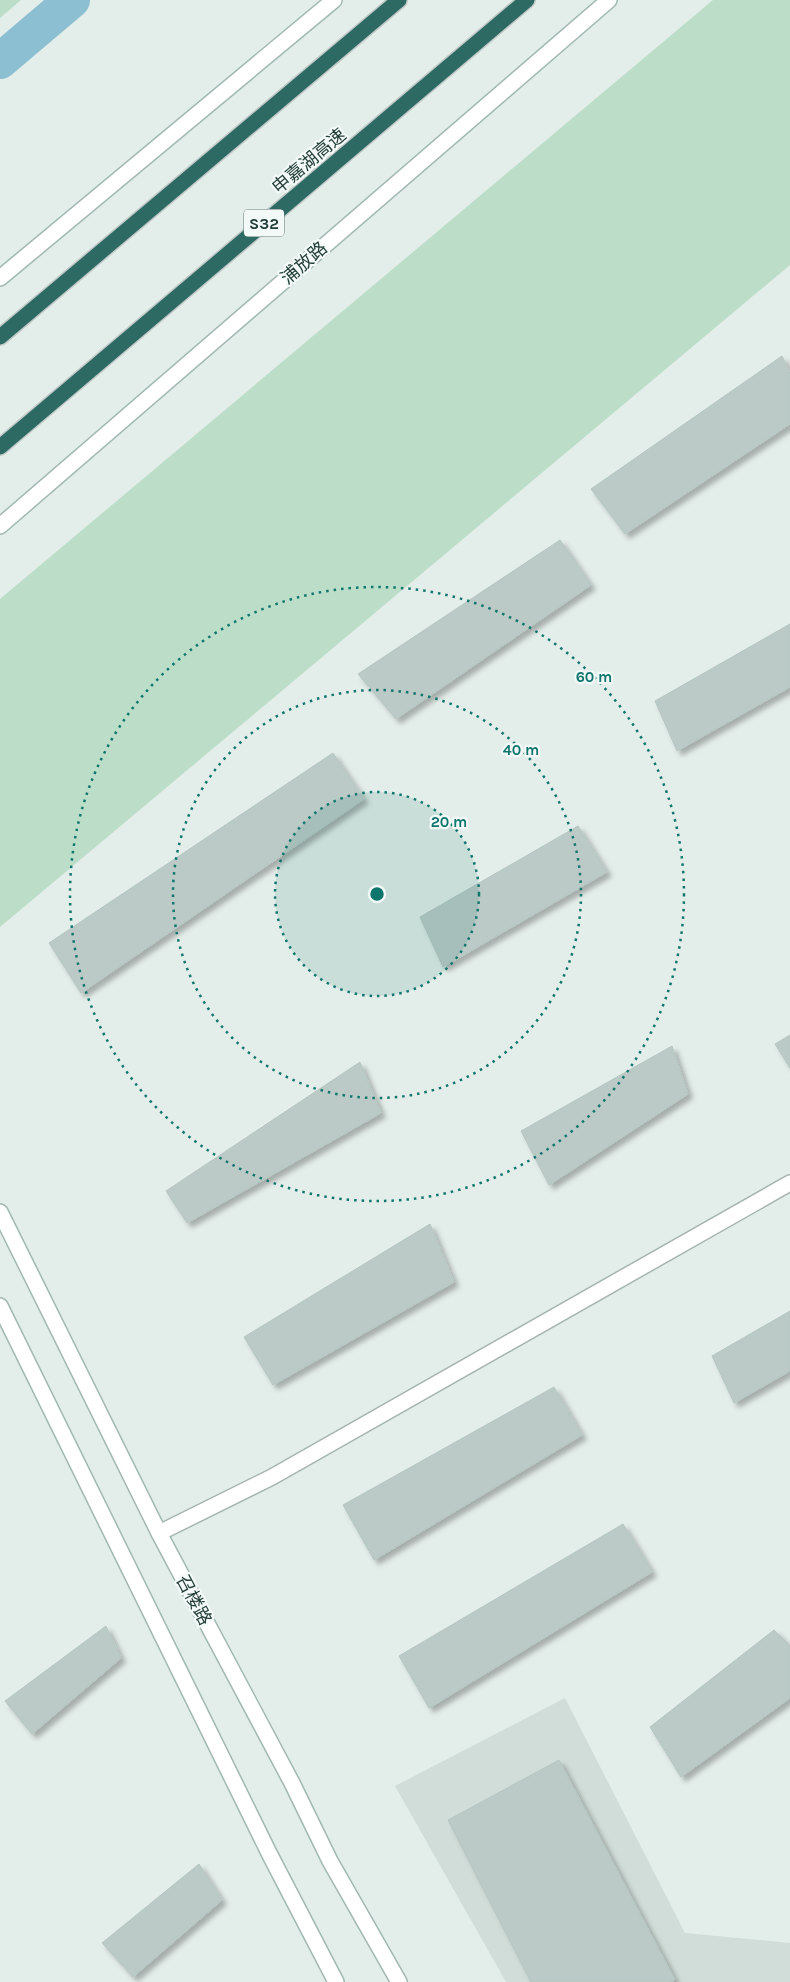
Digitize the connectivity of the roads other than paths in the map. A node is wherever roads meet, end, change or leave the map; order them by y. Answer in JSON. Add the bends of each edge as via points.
{"nodes":[{"id":1,"x":334,"y":0,"type":"edge"},
{"id":2,"x":399,"y":0,"type":"edge"},
{"id":3,"x":528,"y":0,"type":"edge"},
{"id":4,"x":609,"y":0,"type":"edge"},
{"id":5,"x":0,"y":278,"type":"edge"},
{"id":6,"x":0,"y":337,"type":"edge"},
{"id":7,"x":0,"y":447,"type":"edge"},
{"id":8,"x":0,"y":526,"type":"edge"},
{"id":9,"x":790,"y":1183,"type":"edge"},
{"id":10,"x":0,"y":1212,"type":"edge"},
{"id":11,"x":0,"y":1306,"type":"edge"},
{"id":12,"x":158,"y":1533,"type":"junction"},
{"id":13,"x":336,"y":1982,"type":"edge"},
{"id":14,"x":399,"y":1982,"type":"edge"}],
"edges":[{"from":1,"to":5,"type":"street"},
{"from":2,"to":6,"type":"highway"},
{"from":3,"to":7,"type":"highway","name":"申嘉湖高速","number":"S32"},
{"from":4,"to":8,"type":"street","name":"浦放路"},
{"from":9,"to":12,"type":"street","via":[[272,1477]]},
{"from":10,"to":12,"type":"street","name":"召楼路"},
{"from":11,"to":13,"type":"street","via":[[270,1855]]},
{"from":12,"to":14,"type":"street","name":"召楼路","via":[[292,1783],[330,1861]]}]}
